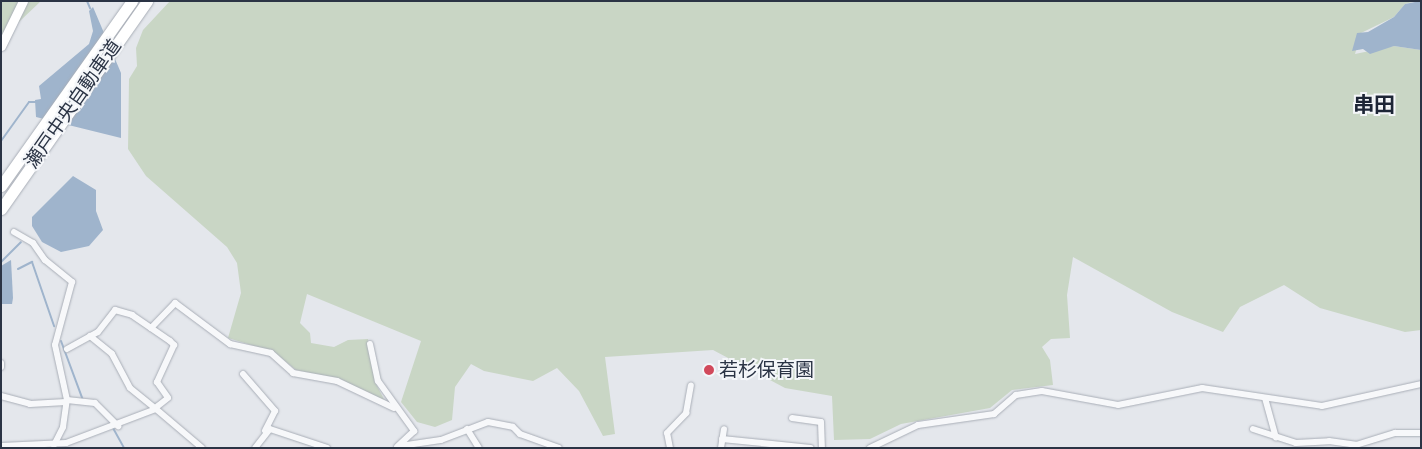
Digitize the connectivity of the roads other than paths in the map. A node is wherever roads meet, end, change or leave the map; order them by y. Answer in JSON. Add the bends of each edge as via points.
{"nodes":[{"id":1,"x":23,"y":1,"type":"edge"},
{"id":2,"x":132,"y":1,"type":"edge"},
{"id":3,"x":146,"y":1,"type":"edge"},
{"id":4,"x":1,"y":46,"type":"edge"},
{"id":5,"x":38,"y":143,"type":"junction"},
{"id":6,"x":1,"y":186,"type":"edge"},
{"id":7,"x":1,"y":211,"type":"edge"},
{"id":8,"x":14,"y":232,"type":"dead end"},
{"id":9,"x":151,"y":328,"type":"junction"},
{"id":10,"x":90,"y":336,"type":"junction"},
{"id":11,"x":370,"y":344,"type":"dead end"},
{"id":12,"x":67,"y":348,"type":"dead end"},
{"id":13,"x":1,"y":363,"type":"edge"},
{"id":14,"x":1,"y":367,"type":"edge"},
{"id":15,"x":243,"y":374,"type":"dead end"},
{"id":16,"x":1421,"y":384,"type":"edge"},
{"id":17,"x":691,"y":385,"type":"dead end"},
{"id":18,"x":1,"y":396,"type":"edge"},
{"id":19,"x":1265,"y":398,"type":"junction"},
{"id":20,"x":66,"y":401,"type":"junction"},
{"id":21,"x":155,"y":408,"type":"junction"},
{"id":22,"x":394,"y":408,"type":"junction"},
{"id":23,"x":792,"y":418,"type":"dead end"},
{"id":24,"x":117,"y":426,"type":"junction"},
{"id":25,"x":468,"y":429,"type":"junction"},
{"id":26,"x":724,"y":429,"type":"dead end"},
{"id":27,"x":1253,"y":429,"type":"dead end"},
{"id":28,"x":1421,"y":433,"type":"edge"},
{"id":29,"x":265,"y":434,"type":"junction"},
{"id":30,"x":1276,"y":438,"type":"junction"},
{"id":31,"x":722,"y":439,"type":"junction"},
{"id":32,"x":1,"y":446,"type":"edge"},
{"id":33,"x":58,"y":446,"type":"edge"},
{"id":34,"x":398,"y":447,"type":"edge"},
{"id":35,"x":202,"y":448,"type":"edge"},
{"id":36,"x":255,"y":448,"type":"edge"},
{"id":37,"x":327,"y":448,"type":"edge"},
{"id":38,"x":479,"y":448,"type":"edge"},
{"id":39,"x":559,"y":448,"type":"edge"},
{"id":40,"x":670,"y":448,"type":"edge"},
{"id":41,"x":720,"y":448,"type":"edge"},
{"id":42,"x":810,"y":448,"type":"edge"},
{"id":43,"x":822,"y":448,"type":"edge"},
{"id":44,"x":870,"y":448,"type":"edge"}],
"edges":[{"from":1,"to":4,"type":"street"},
{"from":2,"to":5,"type":"highway","name":"瀬戸中央自動車道"},
{"from":3,"to":5,"type":"highway","name":"瀬戸中央自動車道"},
{"from":5,"to":6,"type":"highway","name":"瀬戸中央自動車道"},
{"from":5,"to":7,"type":"highway","name":"瀬戸中央自動車道"},
{"from":8,"to":20,"type":"street","via":[[33,243],[45,260],[72,282],[55,345]]},
{"from":9,"to":10,"type":"street","via":[[115,310],[102,329]]},
{"from":9,"to":21,"type":"street","via":[[174,345],[157,379],[168,398]]},
{"from":9,"to":22,"type":"street","via":[[175,302],[230,344],[271,353],[293,373],[337,381]]},
{"from":10,"to":12,"type":"street"},
{"from":10,"to":21,"type":"street","via":[[112,354],[130,388]]},
{"from":11,"to":22,"type":"street","via":[[378,381]]},
{"from":13,"to":14,"type":"street"},
{"from":15,"to":29,"type":"street","via":[[275,411]]},
{"from":16,"to":19,"type":"street","via":[[1322,406]]},
{"from":17,"to":40,"type":"street","via":[[686,414],[667,432]]},
{"from":18,"to":20,"type":"street","via":[[30,404]]},
{"from":19,"to":30,"type":"street"},
{"from":19,"to":44,"type":"street","via":[[1186,388],[1118,405],[1042,391],[1016,395],[994,414],[918,426]]},
{"from":20,"to":24,"type":"street","via":[[94,403]]},
{"from":20,"to":33,"type":"street"},
{"from":21,"to":24,"type":"street"},
{"from":21,"to":35,"type":"street"},
{"from":22,"to":34,"type":"street","via":[[414,430]]},
{"from":23,"to":43,"type":"street","via":[[821,422]]},
{"from":24,"to":33,"type":"street"},
{"from":25,"to":34,"type":"street","via":[[441,440]]},
{"from":25,"to":38,"type":"street"},
{"from":25,"to":39,"type":"street","via":[[499,423]]},
{"from":26,"to":31,"type":"street"},
{"from":27,"to":30,"type":"street"},
{"from":28,"to":30,"type":"street","via":[[1395,433],[1356,445]]},
{"from":29,"to":36,"type":"street"},
{"from":29,"to":37,"type":"street","via":[[270,429]]},
{"from":31,"to":41,"type":"street"},
{"from":31,"to":42,"type":"street"},
{"from":32,"to":33,"type":"street"}]}
